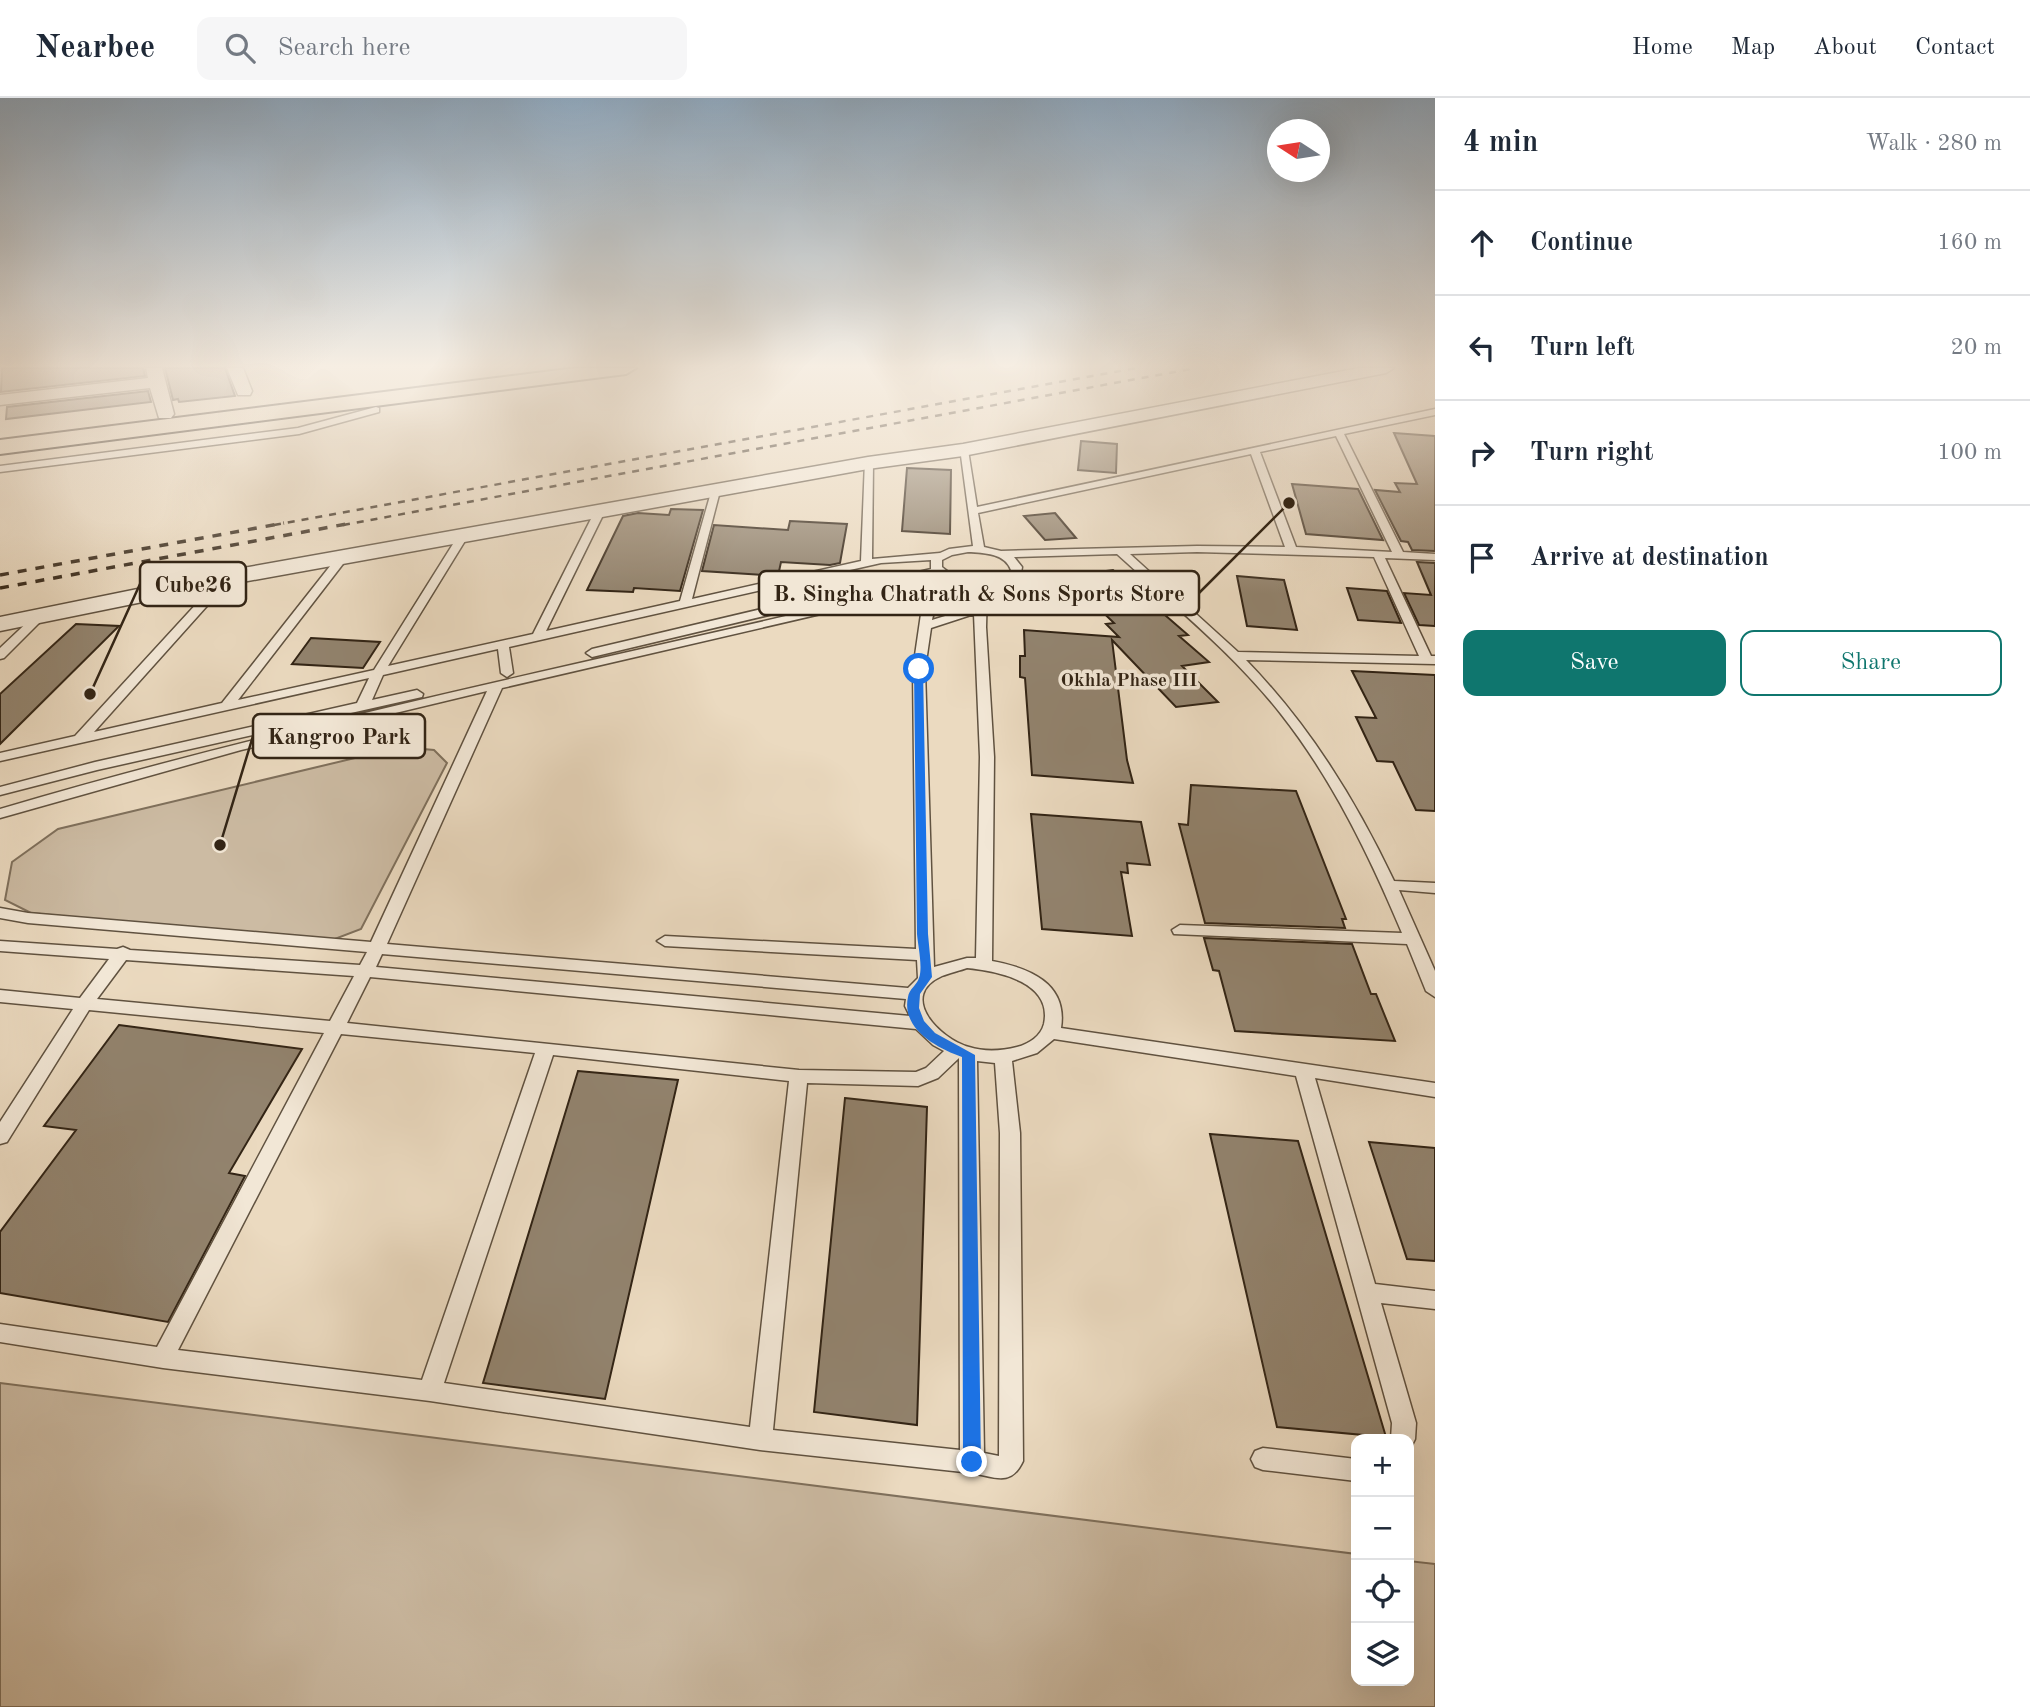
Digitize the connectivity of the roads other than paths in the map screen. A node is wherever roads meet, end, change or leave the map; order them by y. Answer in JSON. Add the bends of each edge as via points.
{"nodes":[{"id":1,"x":29,"y":443,"type":"edge"},
{"id":2,"x":124,"y":443,"type":"edge"},
{"id":3,"x":204,"y":443,"type":"edge"},
{"id":4,"x":999,"y":443,"type":"edge"},
{"id":5,"x":1283,"y":443,"type":"edge"},
{"id":6,"x":1344,"y":443,"type":"edge"},
{"id":7,"x":0,"y":447,"type":"edge"},
{"id":8,"x":1254,"y":449,"type":"junction"},
{"id":9,"x":963,"y":450,"type":"junction"},
{"id":10,"x":0,"y":459,"type":"edge"},
{"id":11,"x":868,"y":463,"type":"junction"},
{"id":12,"x":0,"y":469,"type":"edge"},
{"id":13,"x":715,"y":491,"type":"junction"},
{"id":14,"x":600,"y":511,"type":"junction"},
{"id":15,"x":975,"y":511,"type":"junction"},
{"id":16,"x":463,"y":536,"type":"junction"},
{"id":17,"x":979,"y":550,"type":"junction"},
{"id":18,"x":1292,"y":550,"type":"junction"},
{"id":19,"x":1120,"y":551,"type":"junction"},
{"id":20,"x":1000,"y":554,"type":"junction"},
{"id":21,"x":1378,"y":555,"type":"junction"},
{"id":22,"x":940,"y":556,"type":"junction"},
{"id":23,"x":1400,"y":556,"type":"junction"},
{"id":24,"x":1435,"y":556,"type":"edge"},
{"id":25,"x":342,"y":558,"type":"junction"},
{"id":26,"x":866,"y":564,"type":"junction"},
{"id":27,"x":938,"y":571,"type":"junction"},
{"id":28,"x":226,"y":578,"type":"junction"},
{"id":29,"x":959,"y":581,"type":"junction"},
{"id":30,"x":981,"y":584,"type":"junction"},
{"id":31,"x":685,"y":605,"type":"junction"},
{"id":32,"x":980,"y":608,"type":"junction"},
{"id":33,"x":40,"y":616,"type":"junction"},
{"id":34,"x":0,"y":624,"type":"edge"},
{"id":35,"x":924,"y":626,"type":"junction"},
{"id":36,"x":537,"y":638,"type":"junction"},
{"id":37,"x":503,"y":645,"type":"junction"},
{"id":38,"x":0,"y":655,"type":"edge"},
{"id":39,"x":1234,"y":656,"type":"junction"},
{"id":40,"x":1431,"y":660,"type":"edge"},
{"id":41,"x":378,"y":673,"type":"junction"},
{"id":42,"x":507,"y":673,"type":"junction"},
{"id":43,"x":496,"y":686,"type":"junction"},
{"id":44,"x":227,"y":706,"type":"junction"},
{"id":45,"x":362,"y":707,"type":"junction"},
{"id":46,"x":80,"y":739,"type":"junction"},
{"id":47,"x":143,"y":740,"type":"junction"},
{"id":48,"x":0,"y":757,"type":"edge"},
{"id":49,"x":95,"y":766,"type":"junction"},
{"id":50,"x":96,"y":784,"type":"junction"},
{"id":51,"x":0,"y":791,"type":"edge"},
{"id":52,"x":0,"y":814,"type":"edge"},
{"id":53,"x":1390,"y":885,"type":"junction"},
{"id":54,"x":1435,"y":888,"type":"edge"},
{"id":55,"x":0,"y":913,"type":"edge"},
{"id":56,"x":1180,"y":930,"type":"dead end"},
{"id":57,"x":1413,"y":939,"type":"junction"},
{"id":58,"x":664,"y":941,"type":"dead end"},
{"id":59,"x":0,"y":946,"type":"edge"},
{"id":60,"x":377,"y":948,"type":"junction"},
{"id":61,"x":123,"y":952,"type":"junction"},
{"id":62,"x":924,"y":956,"type":"junction"},
{"id":63,"x":984,"y":963,"type":"junction"},
{"id":64,"x":365,"y":971,"type":"junction"},
{"id":65,"x":926,"y":977,"type":"junction"},
{"id":66,"x":1435,"y":991,"type":"edge"},
{"id":67,"x":914,"y":994,"type":"junction"},
{"id":68,"x":0,"y":996,"type":"edge"},
{"id":69,"x":86,"y":1002,"type":"junction"},
{"id":70,"x":919,"y":1023,"type":"junction"},
{"id":71,"x":335,"y":1027,"type":"junction"},
{"id":72,"x":1050,"y":1032,"type":"junction"},
{"id":73,"x":546,"y":1048,"type":"junction"},
{"id":74,"x":962,"y":1052,"type":"junction"},
{"id":75,"x":1003,"y":1057,"type":"junction"},
{"id":76,"x":1304,"y":1071,"type":"junction"},
{"id":77,"x":799,"y":1076,"type":"junction"},
{"id":78,"x":1435,"y":1090,"type":"edge"},
{"id":79,"x":0,"y":1137,"type":"edge"},
{"id":80,"x":1366,"y":1292,"type":"junction"},
{"id":81,"x":1435,"y":1300,"type":"edge"},
{"id":82,"x":0,"y":1333,"type":"edge"},
{"id":83,"x":163,"y":1359,"type":"junction"},
{"id":84,"x":430,"y":1391,"type":"junction"},
{"id":85,"x":1403,"y":1434,"type":"edge"},
{"id":86,"x":760,"y":1438,"type":"junction"},
{"id":87,"x":1263,"y":1459,"type":"dead end"},
{"id":88,"x":972,"y":1462,"type":"junction"},
{"id":89,"x":1351,"y":1469,"type":"edge"}],
"edges":[{"from":1,"to":7,"type":"highway"},
{"from":2,"to":10,"type":"highway"},
{"from":3,"to":12,"type":"lane"},
{"from":4,"to":9,"type":"street"},
{"from":5,"to":8,"type":"lane"},
{"from":6,"to":23,"type":"lane"},
{"from":8,"to":15,"type":"lane"},
{"from":8,"to":18,"type":"lane"},
{"from":9,"to":11,"type":"street"},
{"from":9,"to":15,"type":"lane"},
{"from":11,"to":13,"type":"street"},
{"from":11,"to":26,"type":"lane"},
{"from":13,"to":14,"type":"street"},
{"from":13,"to":31,"type":"lane"},
{"from":14,"to":16,"type":"street"},
{"from":14,"to":36,"type":"lane"},
{"from":15,"to":17,"type":"lane"},
{"from":16,"to":25,"type":"street"},
{"from":16,"to":41,"type":"lane"},
{"from":17,"to":20,"type":"lane"},
{"from":17,"to":22,"type":"lane"},
{"from":18,"to":19,"type":"lane"},
{"from":18,"to":21,"type":"lane"},
{"from":19,"to":20,"type":"lane"},
{"from":19,"to":39,"type":"lane"},
{"from":20,"to":30,"type":"lane","via":[[1014,562],[1017,572],[1009,580]]},
{"from":21,"to":23,"type":"lane"},
{"from":21,"to":40,"type":"lane"},
{"from":22,"to":26,"type":"lane"},
{"from":22,"to":27,"type":"lane","via":[[935,564]]},
{"from":23,"to":24,"type":"lane"},
{"from":25,"to":28,"type":"street"},
{"from":25,"to":44,"type":"lane"},
{"from":26,"to":31,"type":"lane"},
{"from":27,"to":29,"type":"lane"},
{"from":27,"to":42,"type":"lane"},
{"from":28,"to":33,"type":"street"},
{"from":28,"to":46,"type":"lane"},
{"from":29,"to":30,"type":"lane"},
{"from":29,"to":35,"type":"lane","via":[[932,606]]},
{"from":29,"to":43,"type":"lane"},
{"from":30,"to":32,"type":"lane"},
{"from":31,"to":36,"type":"lane"},
{"from":32,"to":35,"type":"lane"},
{"from":32,"to":63,"type":"lane","via":[[987,757]]},
{"from":33,"to":34,"type":"street"},
{"from":33,"to":38,"type":"lane"},
{"from":35,"to":62,"type":"lane","via":[[919,755]]},
{"from":36,"to":37,"type":"lane"},
{"from":37,"to":41,"type":"lane"},
{"from":37,"to":42,"type":"lane"},
{"from":39,"to":40,"type":"lane"},
{"from":39,"to":53,"type":"lane","via":[[1304,734],[1348,800]]},
{"from":41,"to":44,"type":"lane"},
{"from":41,"to":45,"type":"lane"},
{"from":42,"to":45,"type":"lane"},
{"from":43,"to":50,"type":"lane"},
{"from":43,"to":60,"type":"lane"},
{"from":44,"to":47,"type":"lane"},
{"from":45,"to":47,"type":"lane"},
{"from":46,"to":47,"type":"lane"},
{"from":46,"to":48,"type":"lane"},
{"from":47,"to":49,"type":"lane"},
{"from":49,"to":50,"type":"lane"},
{"from":49,"to":51,"type":"lane"},
{"from":50,"to":52,"type":"lane"},
{"from":53,"to":54,"type":"lane"},
{"from":53,"to":57,"type":"lane"},
{"from":55,"to":60,"type":"lane"},
{"from":56,"to":57,"type":"lane"},
{"from":57,"to":66,"type":"lane"},
{"from":58,"to":62,"type":"lane"},
{"from":59,"to":61,"type":"lane"},
{"from":60,"to":64,"type":"lane"},
{"from":60,"to":67,"type":"lane"},
{"from":61,"to":64,"type":"lane"},
{"from":61,"to":69,"type":"lane"},
{"from":62,"to":65,"type":"lane"},
{"from":63,"to":65,"type":"lane","via":[[952,965]]},
{"from":63,"to":72,"type":"lane","via":[[1023,975],[1039,986],[1055,1013]]},
{"from":64,"to":70,"type":"lane"},
{"from":64,"to":71,"type":"lane"},
{"from":65,"to":67,"type":"lane"},
{"from":67,"to":70,"type":"lane"},
{"from":68,"to":69,"type":"lane"},
{"from":69,"to":71,"type":"lane"},
{"from":69,"to":79,"type":"lane"},
{"from":70,"to":74,"type":"lane","via":[[930,1036]]},
{"from":71,"to":73,"type":"lane"},
{"from":71,"to":83,"type":"lane"},
{"from":72,"to":75,"type":"lane","via":[[1031,1050]]},
{"from":72,"to":76,"type":"lane"},
{"from":73,"to":77,"type":"lane"},
{"from":73,"to":84,"type":"lane"},
{"from":74,"to":75,"type":"lane"},
{"from":74,"to":77,"type":"lane","via":[[918,1079]]},
{"from":74,"to":88,"type":"lane"},
{"from":75,"to":88,"type":"lane","via":[[1010,1133],[1011,1461],[1005,1468]]},
{"from":76,"to":78,"type":"lane"},
{"from":76,"to":80,"type":"lane"},
{"from":77,"to":86,"type":"lane"},
{"from":80,"to":81,"type":"lane"},
{"from":80,"to":85,"type":"lane"},
{"from":82,"to":83,"type":"lane"},
{"from":83,"to":84,"type":"lane"},
{"from":84,"to":86,"type":"lane"},
{"from":86,"to":88,"type":"lane"},
{"from":87,"to":89,"type":"lane"}]}
